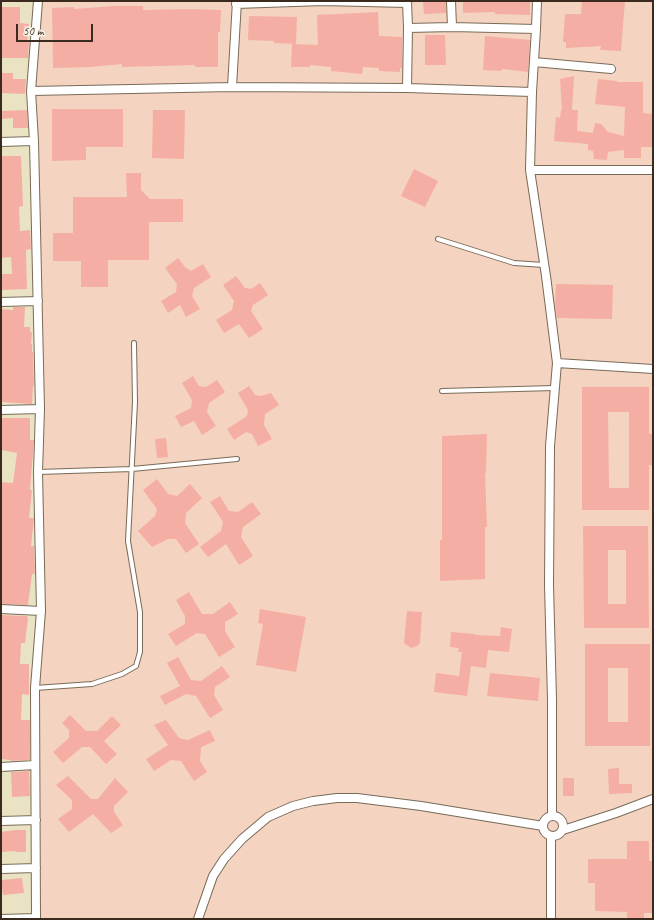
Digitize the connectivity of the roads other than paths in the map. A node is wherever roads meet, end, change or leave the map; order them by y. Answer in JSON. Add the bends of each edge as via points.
{"nodes":[{"id":1,"x":38,"y":1,"type":"edge"},
{"id":2,"x":451,"y":1,"type":"edge"},
{"id":3,"x":537,"y":1,"type":"edge"},
{"id":4,"x":236,"y":2,"type":"edge"},
{"id":5,"x":407,"y":2,"type":"edge"},
{"id":6,"x":452,"y":27,"type":"junction"},
{"id":7,"x":408,"y":28,"type":"junction"},
{"id":8,"x":536,"y":28,"type":"junction"},
{"id":9,"x":534,"y":62,"type":"junction"},
{"id":10,"x":611,"y":69,"type":"dead end"},
{"id":11,"x":232,"y":87,"type":"junction"},
{"id":12,"x":407,"y":88,"type":"junction"},
{"id":13,"x":31,"y":92,"type":"junction"},
{"id":14,"x":532,"y":92,"type":"junction"},
{"id":15,"x":34,"y":141,"type":"junction"},
{"id":16,"x":1,"y":142,"type":"edge"},
{"id":17,"x":530,"y":170,"type":"junction"},
{"id":18,"x":653,"y":170,"type":"edge"},
{"id":19,"x":438,"y":239,"type":"dead end"},
{"id":20,"x":544,"y":265,"type":"junction"},
{"id":21,"x":38,"y":300,"type":"junction"},
{"id":22,"x":1,"y":302,"type":"edge"},
{"id":23,"x":134,"y":343,"type":"dead end"},
{"id":24,"x":557,"y":363,"type":"junction"},
{"id":25,"x":653,"y":369,"type":"edge"},
{"id":26,"x":555,"y":388,"type":"junction"},
{"id":27,"x":442,"y":391,"type":"dead end"},
{"id":28,"x":40,"y":409,"type":"junction"},
{"id":29,"x":1,"y":410,"type":"edge"},
{"id":30,"x":237,"y":458,"type":"dead end"},
{"id":31,"x":132,"y":469,"type":"junction"},
{"id":32,"x":38,"y":472,"type":"junction"},
{"id":33,"x":1,"y":609,"type":"edge"},
{"id":34,"x":41,"y":611,"type":"junction"},
{"id":35,"x":35,"y":688,"type":"junction"},
{"id":36,"x":35,"y":765,"type":"junction"},
{"id":37,"x":1,"y":767,"type":"edge"},
{"id":38,"x":653,"y":799,"type":"edge"},
{"id":39,"x":552,"y":816,"type":"junction"},
{"id":40,"x":36,"y":820,"type":"junction"},
{"id":41,"x":1,"y":821,"type":"edge"},
{"id":42,"x":543,"y":826,"type":"junction"},
{"id":43,"x":563,"y":830,"type":"junction"},
{"id":44,"x":551,"y":836,"type":"junction"},
{"id":45,"x":36,"y":868,"type":"junction"},
{"id":46,"x":1,"y":869,"type":"edge"},
{"id":47,"x":36,"y":918,"type":"edge"},
{"id":48,"x":1,"y":919,"type":"edge"},
{"id":49,"x":198,"y":919,"type":"edge"},
{"id":50,"x":551,"y":919,"type":"edge"}],
"edges":[{"from":1,"to":13,"type":"street"},
{"from":2,"to":6,"type":"street"},
{"from":3,"to":8,"type":"street"},
{"from":4,"to":5,"type":"street"},
{"from":4,"to":11,"type":"street"},
{"from":5,"to":7,"type":"street"},
{"from":6,"to":7,"type":"street"},
{"from":6,"to":8,"type":"street"},
{"from":7,"to":12,"type":"street"},
{"from":8,"to":9,"type":"street"},
{"from":9,"to":10,"type":"street"},
{"from":9,"to":14,"type":"street"},
{"from":11,"to":12,"type":"street"},
{"from":11,"to":13,"type":"street"},
{"from":12,"to":14,"type":"street"},
{"from":13,"to":15,"type":"street"},
{"from":14,"to":17,"type":"street"},
{"from":15,"to":16,"type":"street"},
{"from":15,"to":21,"type":"street"},
{"from":17,"to":18,"type":"street"},
{"from":17,"to":20,"type":"street"},
{"from":19,"to":20,"type":"lane","via":[[514,264]]},
{"from":20,"to":24,"type":"street"},
{"from":21,"to":22,"type":"street"},
{"from":21,"to":28,"type":"street"},
{"from":23,"to":31,"type":"lane"},
{"from":24,"to":25,"type":"street"},
{"from":24,"to":26,"type":"street"},
{"from":26,"to":27,"type":"lane"},
{"from":26,"to":39,"type":"street","via":[[550,446],[549,585]]},
{"from":28,"to":29,"type":"street"},
{"from":28,"to":32,"type":"street"},
{"from":30,"to":31,"type":"lane"},
{"from":31,"to":32,"type":"lane"},
{"from":31,"to":35,"type":"lane","via":[[128,541],[140,612],[140,652],[136,666],[122,674],[92,684]]},
{"from":32,"to":34,"type":"street"},
{"from":33,"to":34,"type":"street"},
{"from":34,"to":35,"type":"street"},
{"from":35,"to":36,"type":"street"},
{"from":36,"to":37,"type":"street"},
{"from":36,"to":40,"type":"street"},
{"from":38,"to":43,"type":"street"},
{"from":39,"to":42,"type":"street","via":[[547,818]]},
{"from":39,"to":43,"type":"street","via":[[560,818]]},
{"from":40,"to":41,"type":"street"},
{"from":40,"to":45,"type":"street"},
{"from":42,"to":44,"type":"street","via":[[545,833]]},
{"from":42,"to":49,"type":"street","via":[[357,798],[337,798],[300,804],[268,817],[242,839],[224,859],[213,876]]},
{"from":43,"to":44,"type":"street","via":[[557,836]]},
{"from":44,"to":50,"type":"street"},
{"from":45,"to":46,"type":"street"},
{"from":45,"to":47,"type":"street"},
{"from":47,"to":48,"type":"street"}]}
